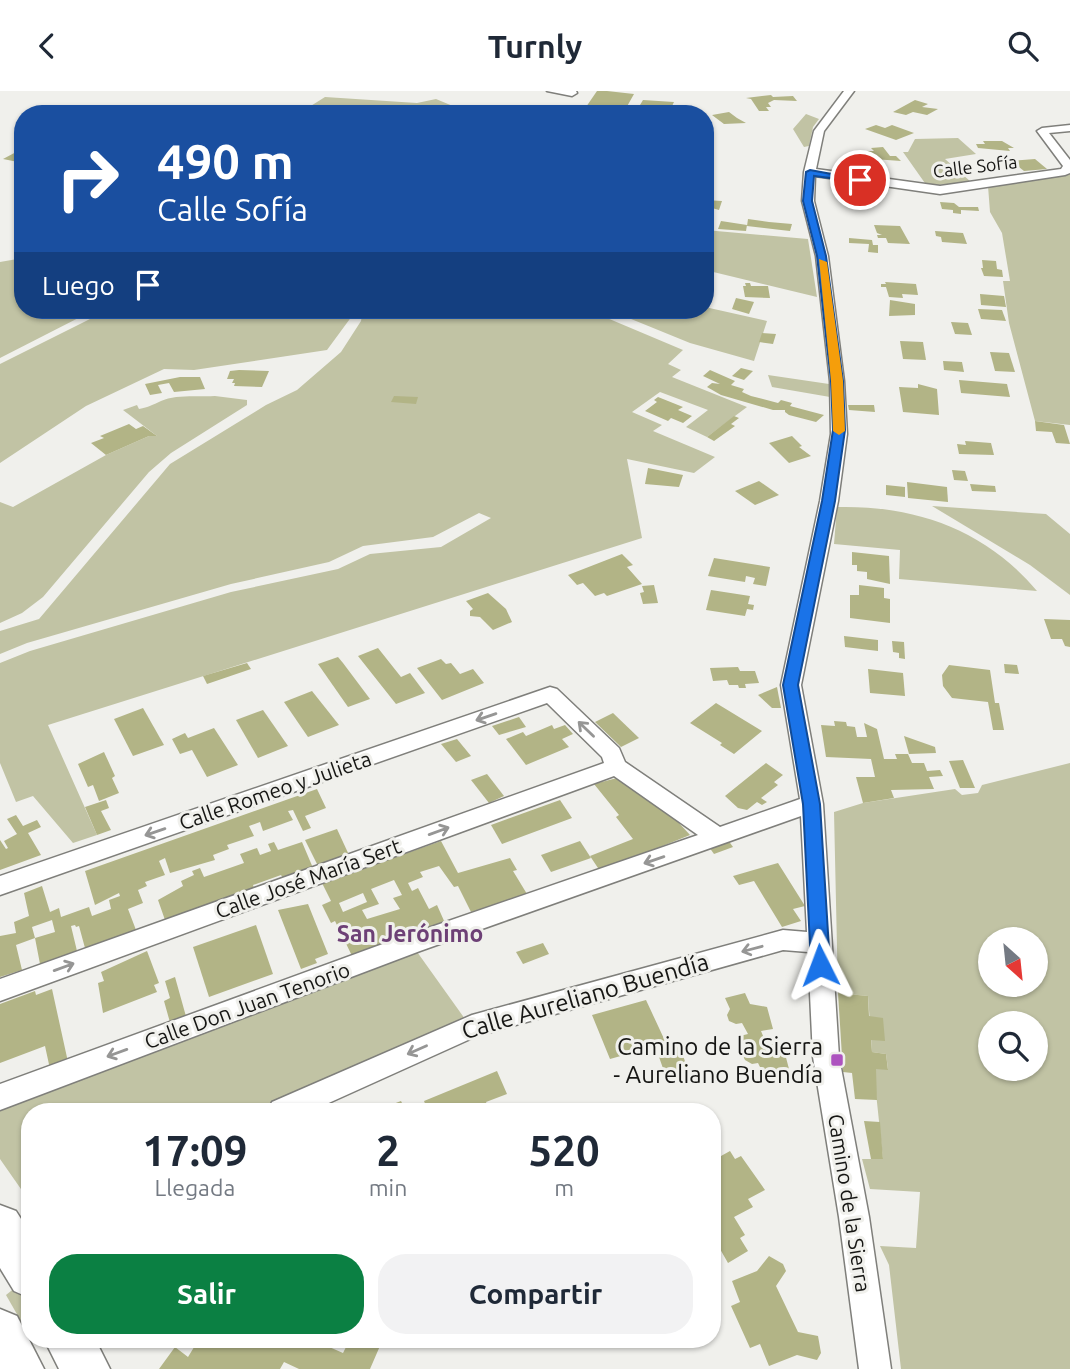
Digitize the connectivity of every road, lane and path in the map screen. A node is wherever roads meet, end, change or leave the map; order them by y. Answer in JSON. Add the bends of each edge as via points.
{"nodes":[{"id":1,"x":552,"y":91,"type":"edge"},
{"id":2,"x":849,"y":91,"type":"edge"},
{"id":3,"x":572,"y":93,"type":"dead end"},
{"id":4,"x":1070,"y":128,"type":"edge"},
{"id":5,"x":810,"y":172,"type":"junction"},
{"id":6,"x":617,"y":767,"type":"junction"},
{"id":7,"x":811,"y":804,"type":"junction"},
{"id":8,"x":718,"y":837,"type":"junction"},
{"id":9,"x":0,"y":886,"type":"edge"},
{"id":10,"x":819,"y":943,"type":"junction"},
{"id":11,"x":0,"y":990,"type":"edge"},
{"id":12,"x":0,"y":1097,"type":"edge"},
{"id":13,"x":300,"y":1103,"type":"edge"},
{"id":14,"x":12,"y":1229,"type":"edge"},
{"id":15,"x":21,"y":1252,"type":"edge"},
{"id":16,"x":0,"y":1333,"type":"edge"},
{"id":17,"x":73,"y":1348,"type":"edge"},
{"id":18,"x":20,"y":1369,"type":"edge"},
{"id":19,"x":86,"y":1369,"type":"edge"},
{"id":20,"x":875,"y":1369,"type":"edge"}],
"edges":[{"from":1,"to":3,"type":"street"},
{"from":2,"to":5,"type":"street","name":"Camino de la Sierra","via":[[819,131]]},
{"from":4,"to":5,"type":"street","name":"Calle Sofía","via":[[1042,131],[1069,166],[1066,171],[940,190]]},
{"from":5,"to":7,"type":"street","name":"Camino de la Sierra","via":[[808,201],[822,256],[839,430],[791,685]]},
{"from":6,"to":8,"type":"street"},
{"from":6,"to":9,"type":"street","name":"Calle Romeo y Julieta","one_way":true,"via":[[611,753],[550,694]]},
{"from":11,"to":6,"type":"street","name":"Calle José María Sert","one_way":true},
{"from":7,"to":8,"type":"street","name":"Calle Don Juan Tenorio"},
{"from":7,"to":10,"type":"street","name":"Camino de la Sierra"},
{"from":8,"to":12,"type":"street","name":"Calle Don Juan Tenorio","one_way":true,"via":[[411,944]]},
{"from":10,"to":13,"type":"street","name":"Calle Aureliano Buendía","one_way":true,"via":[[783,940],[472,1026]]},
{"from":10,"to":20,"type":"street","name":"Camino de la Sierra","via":[[826,1057]]},
{"from":14,"to":15,"type":"main road"},
{"from":16,"to":18,"type":"main road"},
{"from":17,"to":19,"type":"main road"}]}
